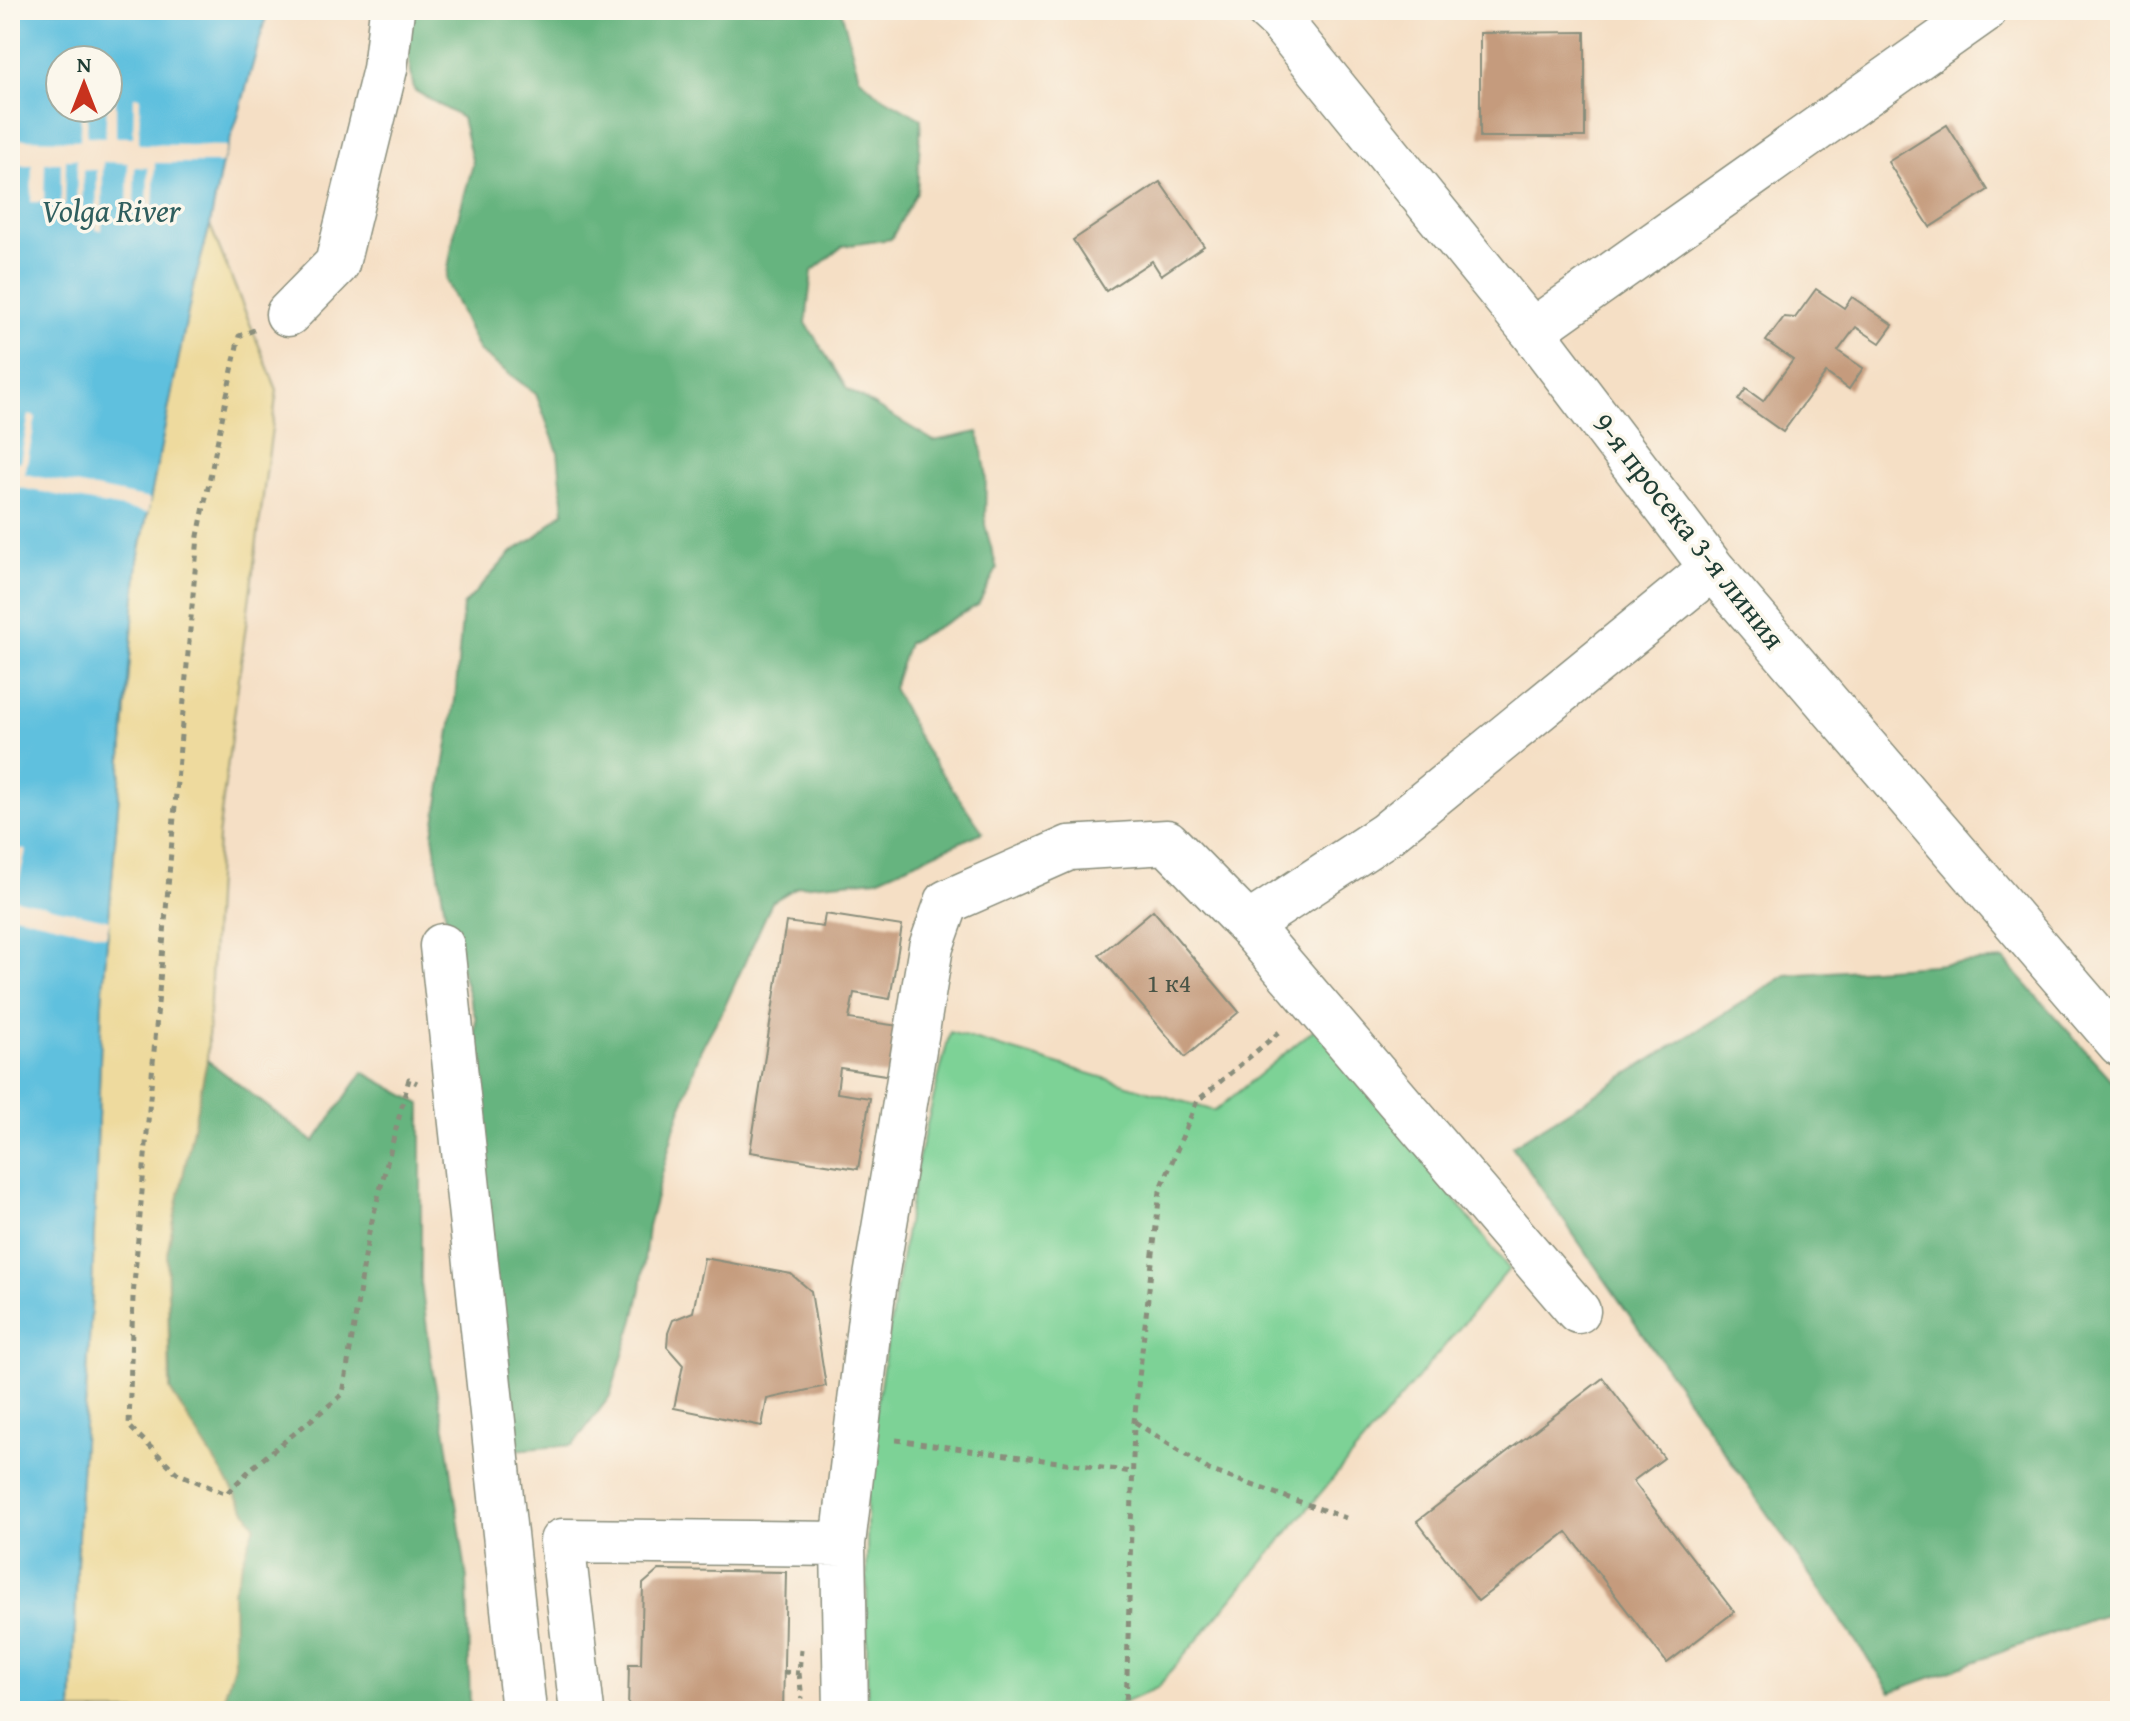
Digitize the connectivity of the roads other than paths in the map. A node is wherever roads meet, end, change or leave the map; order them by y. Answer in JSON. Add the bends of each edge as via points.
{"nodes":[{"id":1,"x":392,"y":10,"type":"edge"},
{"id":2,"x":1268,"y":10,"type":"edge"},
{"id":3,"x":1985,"y":10,"type":"edge"},
{"id":4,"x":288,"y":314,"type":"road end"},
{"id":5,"x":1532,"y":331,"type":"junction"},
{"id":6,"x":1712,"y":568,"type":"junction"},
{"id":7,"x":1248,"y":925,"type":"junction"},
{"id":8,"x":442,"y":946,"type":"dead end"},
{"id":9,"x":2120,"y":1044,"type":"edge"},
{"id":10,"x":1578,"y":1311,"type":"dead end"},
{"id":11,"x":843,"y":1544,"type":"junction"},
{"id":12,"x":524,"y":1711,"type":"edge"},
{"id":13,"x":582,"y":1711,"type":"edge"},
{"id":14,"x":846,"y":1711,"type":"edge"}],
"edges":[{"from":1,"to":4,"type":"street","via":[[385,69],[337,264]]},
{"from":2,"to":5,"type":"street","name":"9-я просека 3-я линия"},
{"from":3,"to":5,"type":"street"},
{"from":5,"to":6,"type":"street","name":"9-я просека 3-я линия"},
{"from":6,"to":7,"type":"street","via":[[1385,835]]},
{"from":6,"to":9,"type":"street","name":"9-я просека 3-я линия"},
{"from":7,"to":10,"type":"street"},
{"from":7,"to":11,"type":"street","via":[[1167,842],[1069,848],[947,902],[931,947],[872,1301]]},
{"from":8,"to":12,"type":"street"},
{"from":11,"to":13,"type":"street","via":[[562,1541]]},
{"from":11,"to":14,"type":"street"}]}
